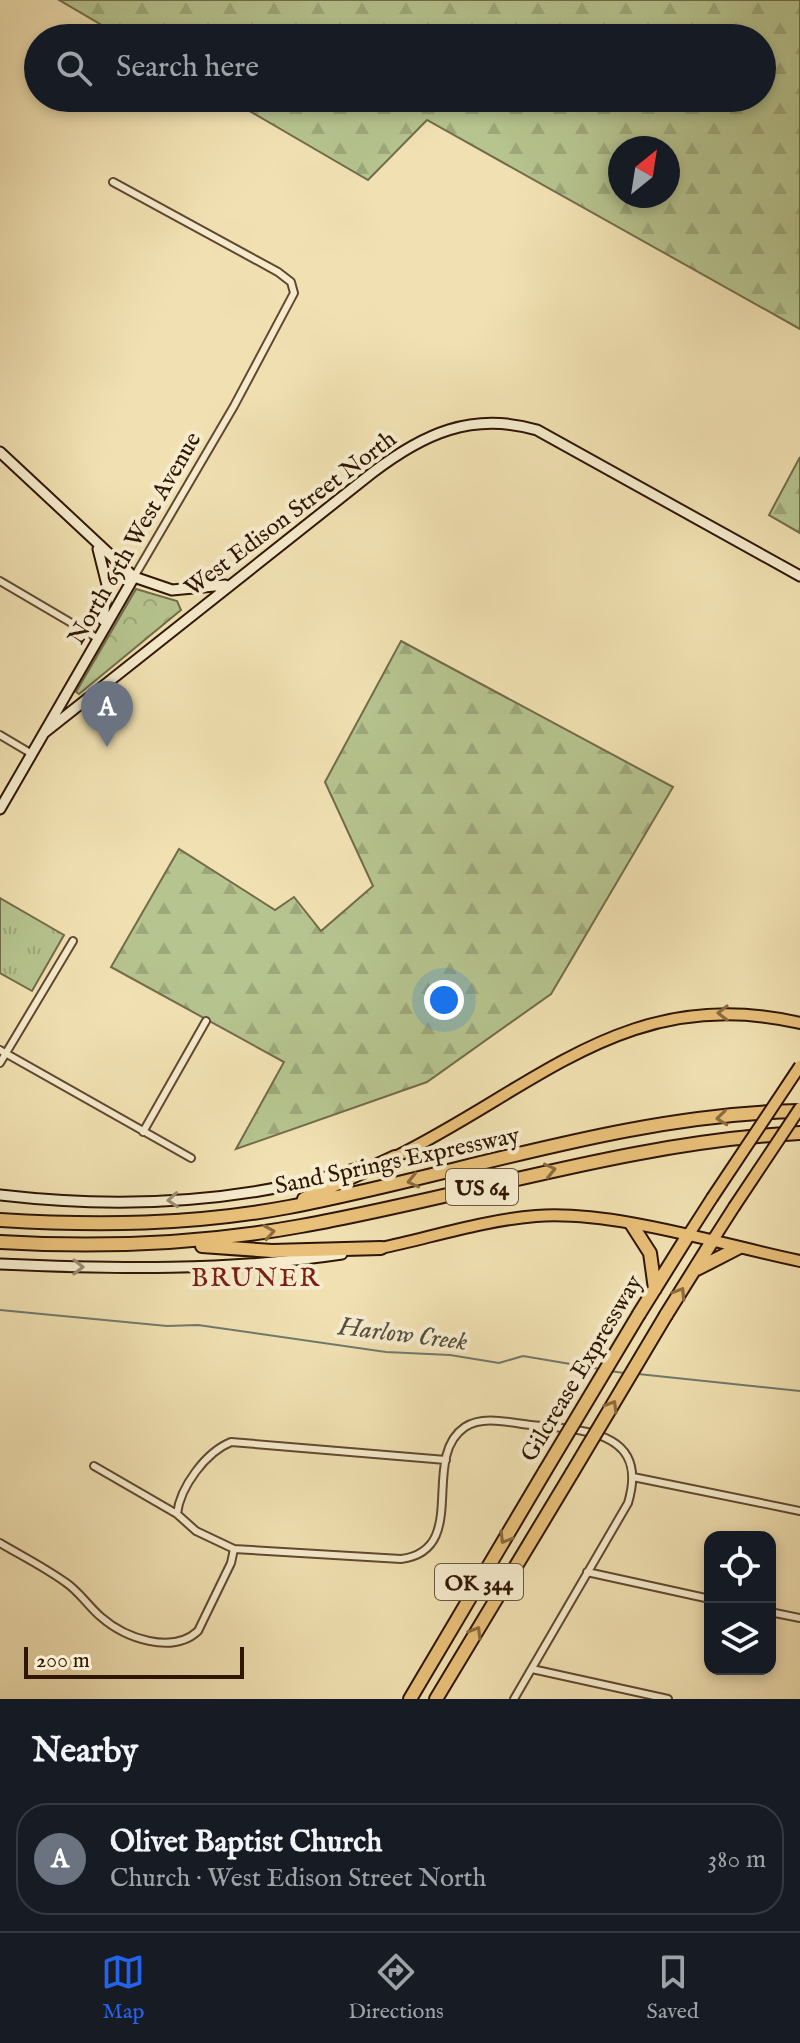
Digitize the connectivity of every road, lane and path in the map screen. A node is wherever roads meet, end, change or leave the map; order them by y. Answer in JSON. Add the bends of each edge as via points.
{"nodes":[{"id":1,"x":113,"y":182,"type":"dead end"},
{"id":2,"x":0,"y":452,"type":"edge"},
{"id":3,"x":96,"y":546,"type":"junction"},
{"id":4,"x":800,"y":576,"type":"edge"},
{"id":5,"x":134,"y":577,"type":"junction"},
{"id":6,"x":0,"y":581,"type":"edge"},
{"id":7,"x":228,"y":585,"type":"junction"},
{"id":8,"x":97,"y":638,"type":"junction"},
{"id":9,"x":44,"y":733,"type":"junction"},
{"id":10,"x":0,"y":735,"type":"edge"},
{"id":11,"x":32,"y":754,"type":"junction"},
{"id":12,"x":0,"y":809,"type":"edge"},
{"id":13,"x":73,"y":941,"type":"dead end"},
{"id":14,"x":206,"y":1021,"type":"dead end"},
{"id":15,"x":800,"y":1023,"type":"edge"},
{"id":16,"x":3,"y":1052,"type":"edge"},
{"id":17,"x":0,"y":1063,"type":"edge"},
{"id":18,"x":800,"y":1066,"type":"edge"},
{"id":19,"x":800,"y":1110,"type":"edge"},
{"id":20,"x":143,"y":1132,"type":"junction"},
{"id":21,"x":800,"y":1133,"type":"edge"},
{"id":22,"x":395,"y":1157,"type":"junction"},
{"id":23,"x":191,"y":1158,"type":"dead end"},
{"id":24,"x":0,"y":1195,"type":"edge"},
{"id":25,"x":286,"y":1207,"type":"junction"},
{"id":26,"x":0,"y":1220,"type":"edge"},
{"id":27,"x":632,"y":1225,"type":"junction"},
{"id":28,"x":687,"y":1237,"type":"junction"},
{"id":29,"x":0,"y":1242,"type":"edge"},
{"id":30,"x":163,"y":1243,"type":"junction"},
{"id":31,"x":711,"y":1243,"type":"junction"},
{"id":32,"x":381,"y":1248,"type":"junction"},
{"id":33,"x":738,"y":1248,"type":"junction"},
{"id":34,"x":800,"y":1261,"type":"edge"},
{"id":35,"x":0,"y":1264,"type":"edge"},
{"id":36,"x":694,"y":1271,"type":"junction"},
{"id":37,"x":655,"y":1289,"type":"junction"},
{"id":38,"x":446,"y":1460,"type":"junction"},
{"id":39,"x":94,"y":1466,"type":"dead end"},
{"id":40,"x":633,"y":1477,"type":"junction"},
{"id":41,"x":800,"y":1511,"type":"edge"},
{"id":42,"x":177,"y":1514,"type":"junction"},
{"id":43,"x":0,"y":1543,"type":"edge"},
{"id":44,"x":234,"y":1549,"type":"junction"},
{"id":45,"x":587,"y":1572,"type":"junction"},
{"id":46,"x":704,"y":1598,"type":"edge"},
{"id":47,"x":776,"y":1613,"type":"edge"},
{"id":48,"x":800,"y":1618,"type":"edge"},
{"id":49,"x":532,"y":1669,"type":"junction"},
{"id":50,"x":410,"y":1699,"type":"edge"},
{"id":51,"x":436,"y":1699,"type":"edge"},
{"id":52,"x":514,"y":1699,"type":"edge"},
{"id":53,"x":668,"y":1699,"type":"edge"}],
"edges":[{"from":1,"to":5,"type":"street","name":"North 65th West Avenue","via":[[293,285],[290,303]]},
{"from":2,"to":3,"type":"street"},
{"from":3,"to":5,"type":"street"},
{"from":3,"to":8,"type":"street","via":[[107,585]]},
{"from":4,"to":7,"type":"street","name":"West Edison Street North","via":[[560,441],[501,422],[429,435],[403,449]]},
{"from":5,"to":7,"type":"street","via":[[172,590]]},
{"from":5,"to":8,"type":"street","name":"North 65th West Avenue"},
{"from":6,"to":8,"type":"street"},
{"from":7,"to":9,"type":"street","name":"West Edison Street North"},
{"from":8,"to":9,"type":"street","name":"North 65th West Avenue"},
{"from":9,"to":11,"type":"street","name":"North 65th West Avenue"},
{"from":10,"to":11,"type":"street"},
{"from":11,"to":12,"type":"street","name":"North 65th West Avenue"},
{"from":13,"to":16,"type":"street"},
{"from":14,"to":20,"type":"street"},
{"from":15,"to":22,"type":"main road","one_way":true,"via":[[746,1013],[652,1021],[592,1045]]},
{"from":16,"to":17,"type":"street"},
{"from":16,"to":20,"type":"street"},
{"from":18,"to":28,"type":"main road","name":"Gilcrease Expressway","number":"OK 344","bridge":true},
{"from":19,"to":25,"type":"highway","name":"Sand Springs Expressway","number":"US 64","one_way":true,"via":[[631,1131]]},
{"from":19,"to":31,"type":"main road","name":"Gilcrease Expressway","number":"OK 344","bridge":true},
{"from":20,"to":23,"type":"street"},
{"from":30,"to":21,"type":"highway","name":"Sand Springs Expressway","number":"US 64","one_way":true,"via":[[314,1224],[636,1151]]},
{"from":22,"to":24,"type":"street","one_way":true,"via":[[306,1183],[231,1195],[108,1202]]},
{"from":22,"to":25,"type":"highway"},
{"from":25,"to":26,"type":"highway","name":"Sand Springs Expressway","number":"US 64","via":[[166,1222]]},
{"from":27,"to":28,"type":"main road"},
{"from":27,"to":32,"type":"main road","via":[[580,1216],[535,1216]]},
{"from":27,"to":37,"type":"highway","via":[[650,1253]]},
{"from":28,"to":31,"type":"main road"},
{"from":28,"to":37,"type":"highway","name":"Gilcrease Expressway","number":"OK 344"},
{"from":29,"to":30,"type":"highway","name":"Sand Springs Expressway","number":"US 64"},
{"from":30,"to":32,"type":"highway","via":[[272,1251]]},
{"from":31,"to":33,"type":"main road"},
{"from":31,"to":36,"type":"highway","name":"Gilcrease Expressway","number":"OK 344"},
{"from":35,"to":32,"type":"street","one_way":true,"via":[[283,1263]]},
{"from":33,"to":34,"type":"main road"},
{"from":33,"to":36,"type":"highway"},
{"from":51,"to":36,"type":"highway","name":"Gilcrease Expressway","number":"OK 344","one_way":true,"bridge":true},
{"from":37,"to":50,"type":"highway","name":"Gilcrease Expressway","number":"OK 344","one_way":true,"bridge":true},
{"from":38,"to":40,"type":"street","via":[[461,1430],[489,1420],[605,1435],[624,1451]]},
{"from":38,"to":42,"type":"street","via":[[231,1442],[210,1454],[180,1500]]},
{"from":38,"to":44,"type":"street","via":[[439,1530],[419,1554],[387,1558]]},
{"from":39,"to":42,"type":"street"},
{"from":40,"to":41,"type":"street"},
{"from":40,"to":45,"type":"street","via":[[628,1503]]},
{"from":42,"to":44,"type":"street","via":[[196,1531]]},
{"from":43,"to":44,"type":"street","via":[[67,1583],[113,1626],[136,1637],[171,1643],[190,1639],[198,1631]]},
{"from":45,"to":46,"type":"street"},
{"from":45,"to":49,"type":"street"},
{"from":47,"to":48,"type":"street"},
{"from":49,"to":52,"type":"street"},
{"from":49,"to":53,"type":"street"}]}
